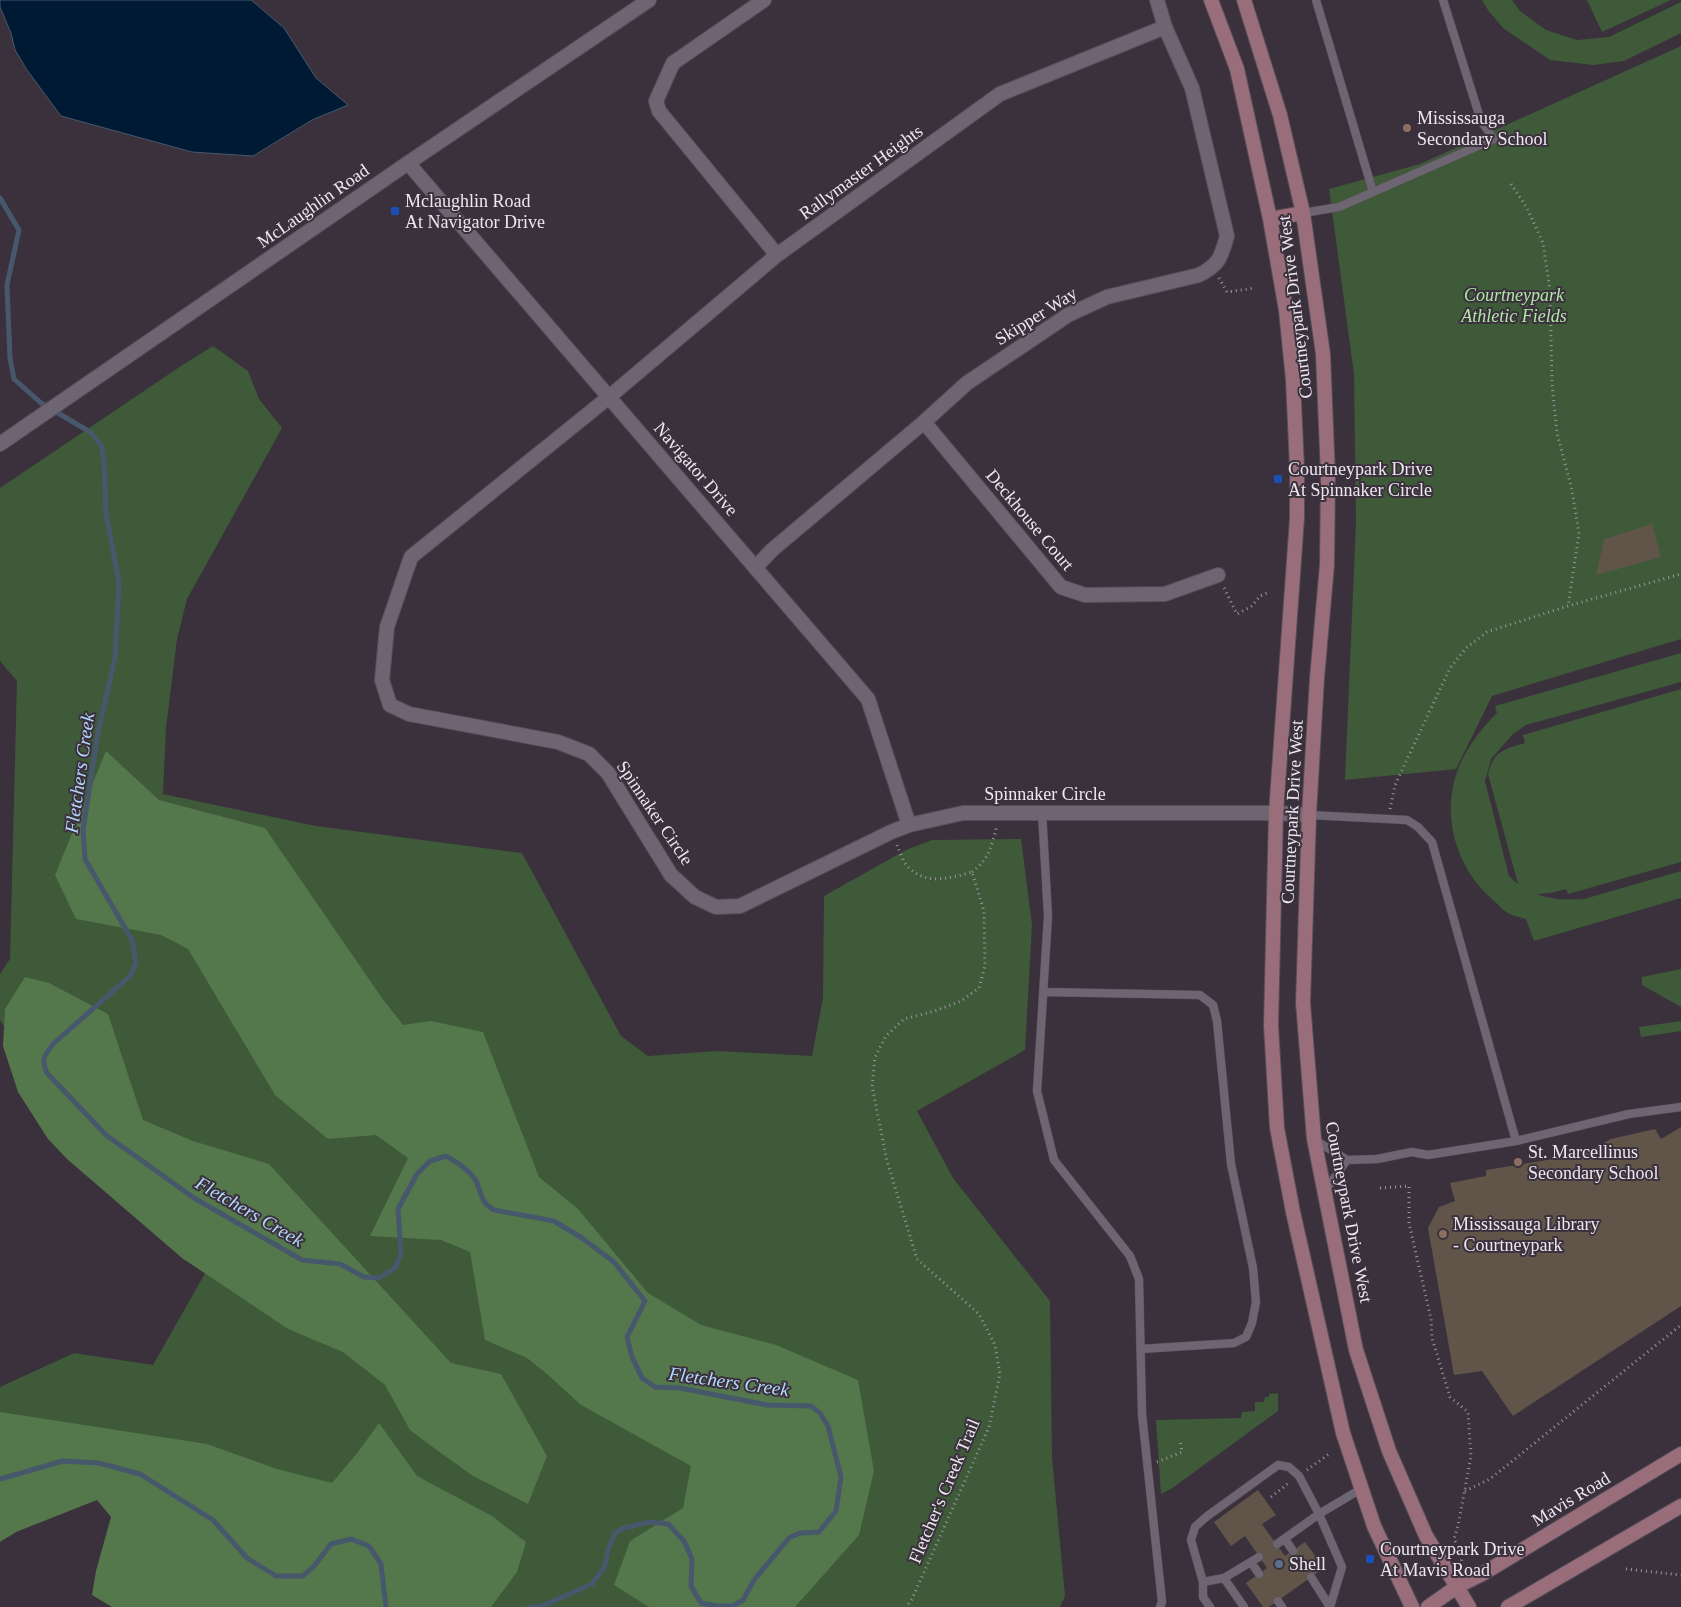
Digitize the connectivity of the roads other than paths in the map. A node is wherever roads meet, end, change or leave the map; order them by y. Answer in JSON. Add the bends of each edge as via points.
{"nodes":[{"id":1,"x":649,"y":0,"type":"edge"},
{"id":2,"x":764,"y":0,"type":"edge"},
{"id":3,"x":1157,"y":0,"type":"edge"},
{"id":4,"x":1211,"y":0,"type":"edge"},
{"id":5,"x":1316,"y":0,"type":"edge"},
{"id":6,"x":1443,"y":0,"type":"edge"},
{"id":7,"x":1245,"y":1,"type":"edge"},
{"id":8,"x":1165,"y":27,"type":"junction"},
{"id":9,"x":408,"y":163,"type":"junction"},
{"id":10,"x":1373,"y":192,"type":"junction"},
{"id":11,"x":1303,"y":213,"type":"junction"},
{"id":12,"x":1270,"y":219,"type":"junction"},
{"id":13,"x":778,"y":255,"type":"junction"},
{"id":14,"x":609,"y":397,"type":"junction"},
{"id":15,"x":924,"y":422,"type":"junction"},
{"id":16,"x":5,"y":441,"type":"edge"},
{"id":17,"x":756,"y":567,"type":"junction"},
{"id":18,"x":1218,"y":575,"type":"road end"},
{"id":19,"x":1042,"y":812,"type":"junction"},
{"id":20,"x":1276,"y":812,"type":"junction"},
{"id":21,"x":1309,"y":815,"type":"junction"},
{"id":22,"x":909,"y":825,"type":"junction"},
{"id":23,"x":1044,"y":992,"type":"junction"},
{"id":24,"x":1681,"y":1107,"type":"edge"},
{"id":25,"x":1314,"y":1140,"type":"junction"},
{"id":26,"x":1516,"y":1141,"type":"junction"},
{"id":27,"x":1347,"y":1160,"type":"junction"},
{"id":28,"x":1324,"y":1193,"type":"junction"},
{"id":29,"x":1141,"y":1349,"type":"junction"},
{"id":30,"x":1681,"y":1454,"type":"edge"},
{"id":31,"x":1361,"y":1489,"type":"junction"},
{"id":32,"x":1681,"y":1506,"type":"edge"},
{"id":33,"x":1319,"y":1514,"type":"junction"},
{"id":34,"x":1284,"y":1539,"type":"junction"},
{"id":35,"x":1277,"y":1544,"type":"dead end"},
{"id":36,"x":1293,"y":1551,"type":"dead end"},
{"id":37,"x":1259,"y":1557,"type":"dead end"},
{"id":38,"x":1251,"y":1562,"type":"junction"},
{"id":39,"x":1259,"y":1574,"type":"dead end"},
{"id":40,"x":1311,"y":1577,"type":"dead end"},
{"id":41,"x":1224,"y":1578,"type":"junction"},
{"id":42,"x":1203,"y":1582,"type":"junction"},
{"id":43,"x":1458,"y":1586,"type":"junction"},
{"id":44,"x":1160,"y":1607,"type":"edge"},
{"id":45,"x":1210,"y":1607,"type":"edge"},
{"id":46,"x":1244,"y":1607,"type":"edge"},
{"id":47,"x":1330,"y":1607,"type":"edge"},
{"id":48,"x":1412,"y":1607,"type":"edge"},
{"id":49,"x":1428,"y":1607,"type":"edge"},
{"id":50,"x":1469,"y":1607,"type":"edge"},
{"id":51,"x":1508,"y":1607,"type":"edge"}],
"edges":[{"from":1,"to":9,"type":"street","name":"McLaughlin Road"},
{"from":2,"to":13,"type":"street","via":[[673,63],[656,101],[658,111]]},
{"from":3,"to":8,"type":"street"},
{"from":4,"to":12,"type":"main road","name":"Courtneypark Drive West","via":[[1237,69]]},
{"from":5,"to":10,"type":"lane"},
{"from":6,"to":10,"type":"lane","via":[[1481,120],[1494,139]]},
{"from":7,"to":11,"type":"main road","name":"Courtneypark Drive West","via":[[1280,115]]},
{"from":8,"to":13,"type":"street","name":"Rallymaster Heights","via":[[1000,94]]},
{"from":8,"to":15,"type":"street","name":"Skipper Way","via":[[1192,88],[1227,236],[1221,259],[1199,274],[1108,297],[1068,315],[967,383]]},
{"from":9,"to":14,"type":"street","name":"Navigator Drive"},
{"from":9,"to":16,"type":"street","name":"McLaughlin Road"},
{"from":10,"to":11,"type":"lane","via":[[1339,206]]},
{"from":11,"to":12,"type":"main road"},
{"from":11,"to":21,"type":"main road","name":"Courtneypark Drive West","via":[[1323,354],[1328,475],[1327,565]]},
{"from":12,"to":20,"type":"main road","name":"Courtneypark Drive West","via":[[1288,328],[1297,468],[1296,536]]},
{"from":13,"to":14,"type":"street","name":"Rallymaster Heights"},
{"from":14,"to":17,"type":"street","name":"Navigator Drive"},
{"from":14,"to":22,"type":"street","name":"Spinnaker Circle","via":[[411,557],[387,627],[382,680],[390,705],[409,714],[558,742],[589,754],[608,773],[671,875],[695,897],[716,906],[740,906]]},
{"from":15,"to":17,"type":"street","name":"Skipper Way"},
{"from":15,"to":18,"type":"street","name":"Deckhouse Court","via":[[1062,587],[1085,594],[1165,594]]},
{"from":17,"to":22,"type":"street","name":"Navigator Drive","via":[[868,699]]},
{"from":19,"to":20,"type":"street","name":"Spinnaker Circle"},
{"from":19,"to":22,"type":"street","name":"Spinnaker Circle","via":[[963,813]]},
{"from":19,"to":23,"type":"lane","via":[[1048,916]]},
{"from":20,"to":21,"type":"street","name":"Spinnaker Circle"},
{"from":20,"to":31,"type":"main road","name":"Courtneypark Drive West","via":[[1271,1025],[1277,1128],[1292,1212],[1343,1433]]},
{"from":21,"to":25,"type":"main road","name":"Courtneypark Drive West","via":[[1303,1003]]},
{"from":21,"to":26,"type":"lane","via":[[1407,820],[1432,842]]},
{"from":23,"to":29,"type":"lane","via":[[1037,1091],[1054,1160],[1130,1256],[1139,1279]]},
{"from":23,"to":29,"type":"lane","via":[[1200,995],[1213,1005],[1231,1164],[1253,1268],[1256,1302],[1252,1323],[1246,1337],[1234,1343]]},
{"from":24,"to":26,"type":"lane","via":[[1629,1114]]},
{"from":25,"to":27,"type":"lane"},
{"from":25,"to":28,"type":"main road","name":"Courtneypark Drive West"},
{"from":26,"to":27,"type":"lane","via":[[1428,1155],[1412,1152],[1377,1159]]},
{"from":27,"to":28,"type":"lane"},
{"from":28,"to":43,"type":"main road","name":"Courtneypark Drive West","via":[[1356,1350],[1388,1451],[1426,1536]]},
{"from":29,"to":44,"type":"lane","via":[[1142,1414]]},
{"from":30,"to":43,"type":"main road","name":"Mavis Road"},
{"from":31,"to":33,"type":"lane"},
{"from":31,"to":48,"type":"main road","name":"Courtneypark Drive West","via":[[1374,1526]]},
{"from":32,"to":51,"type":"main road"},
{"from":33,"to":34,"type":"lane"},
{"from":33,"to":42,"type":"lane","via":[[1299,1476],[1289,1467],[1273,1467],[1194,1528],[1191,1540]]},
{"from":33,"to":47,"type":"lane","via":[[1342,1566]]},
{"from":34,"to":35,"type":"lane"},
{"from":34,"to":36,"type":"lane"},
{"from":37,"to":38,"type":"lane"},
{"from":38,"to":39,"type":"lane"},
{"from":38,"to":41,"type":"lane"},
{"from":40,"to":47,"type":"lane"},
{"from":41,"to":42,"type":"lane"},
{"from":41,"to":46,"type":"lane"},
{"from":42,"to":45,"type":"lane","via":[[1203,1597]]},
{"from":43,"to":49,"type":"main road","name":"Mavis Road"},
{"from":43,"to":50,"type":"main road","name":"Courtneypark Drive West"}]}
